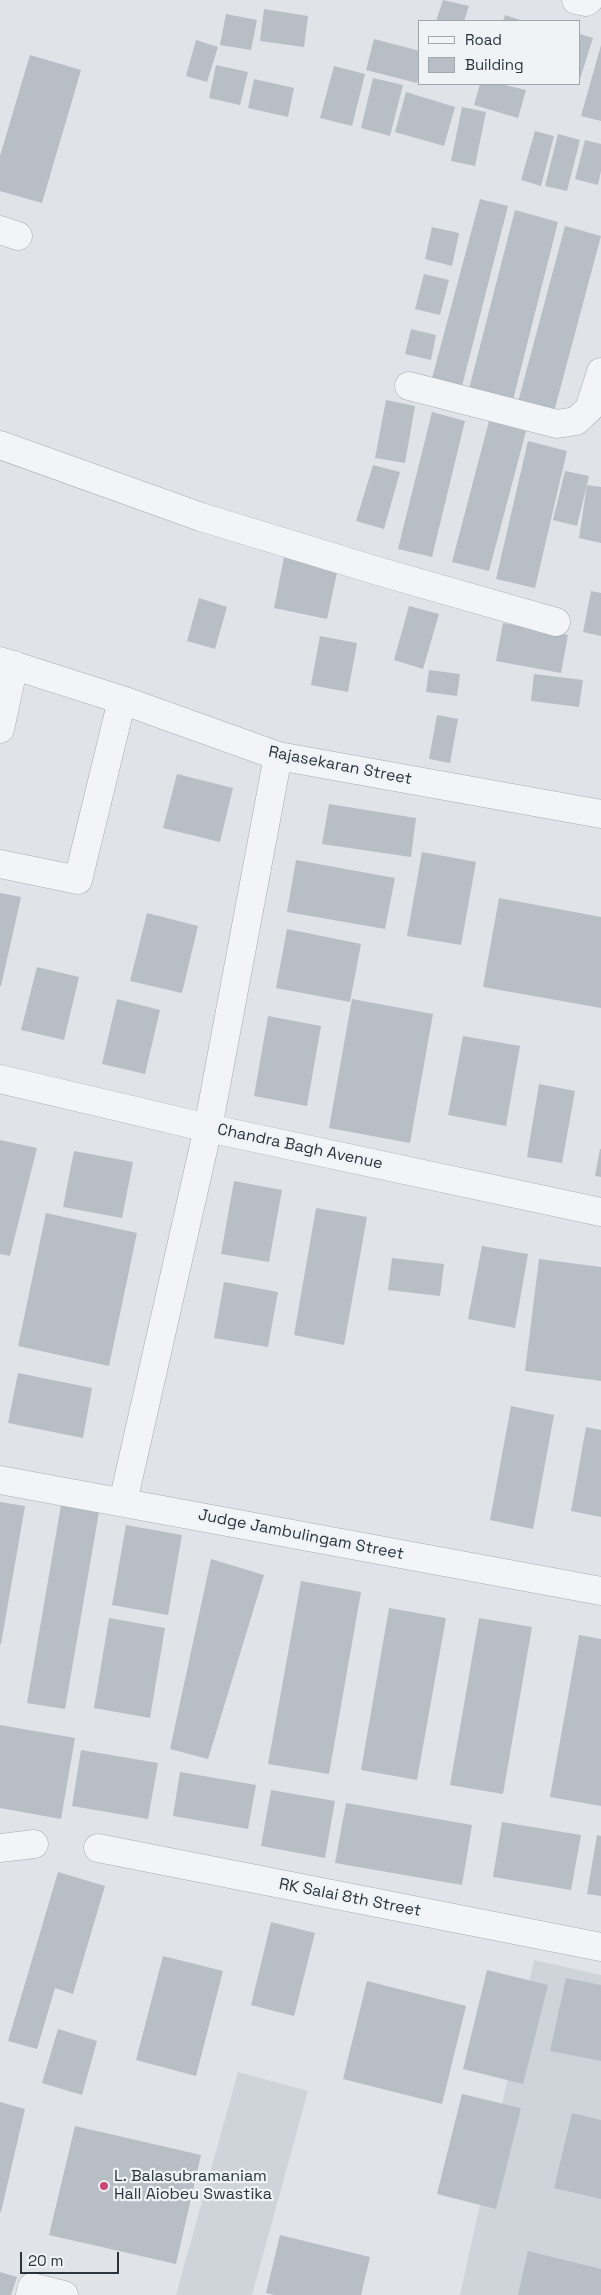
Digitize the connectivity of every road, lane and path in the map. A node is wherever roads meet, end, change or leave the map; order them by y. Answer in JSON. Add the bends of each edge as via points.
{"nodes":[{"id":1,"x":576,"y":0,"type":"edge"},
{"id":2,"x":588,"y":0,"type":"edge"},
{"id":3,"x":601,"y":372,"type":"edge"},
{"id":4,"x":409,"y":386,"type":"dead end"},
{"id":5,"x":0,"y":445,"type":"edge"},
{"id":6,"x":556,"y":622,"type":"dead end"},
{"id":7,"x":7,"y":663,"type":"edge"},
{"id":8,"x":122,"y":700,"type":"junction"},
{"id":9,"x":0,"y":729,"type":"edge"},
{"id":10,"x":278,"y":756,"type":"junction"},
{"id":11,"x":601,"y":814,"type":"edge"},
{"id":12,"x":0,"y":864,"type":"edge"},
{"id":13,"x":0,"y":1079,"type":"edge"},
{"id":14,"x":208,"y":1128,"type":"junction"},
{"id":15,"x":601,"y":1212,"type":"edge"},
{"id":16,"x":0,"y":1480,"type":"edge"},
{"id":17,"x":123,"y":1502,"type":"junction"},
{"id":18,"x":601,"y":1591,"type":"edge"},
{"id":19,"x":34,"y":1844,"type":"dead end"},
{"id":20,"x":0,"y":1848,"type":"edge"},
{"id":21,"x":98,"y":1848,"type":"dead end"},
{"id":22,"x":601,"y":1947,"type":"edge"},
{"id":23,"x":31,"y":2291,"type":"edge"},
{"id":24,"x":64,"y":2295,"type":"edge"}],
"edges":[{"from":1,"to":2,"type":"street"},
{"from":3,"to":4,"type":"street","via":[[589,410],[576,421],[557,424]]},
{"from":5,"to":6,"type":"street","via":[[201,517]]},
{"from":7,"to":8,"type":"street","name":"Rajasekaran Street"},
{"from":7,"to":9,"type":"street"},
{"from":8,"to":10,"type":"street","name":"Rajasekaran Street"},
{"from":8,"to":12,"type":"street","via":[[78,880]]},
{"from":10,"to":11,"type":"street","name":"Rajasekaran Street"},
{"from":10,"to":14,"type":"street"},
{"from":13,"to":14,"type":"street","name":"Chandra Bagh Avenue"},
{"from":14,"to":15,"type":"street","name":"Chandra Bagh Avenue"},
{"from":14,"to":17,"type":"street"},
{"from":16,"to":17,"type":"street","name":"Judge Jambulingam Street"},
{"from":17,"to":18,"type":"street","name":"Judge Jambulingam Street"},
{"from":19,"to":20,"type":"street"},
{"from":21,"to":22,"type":"street","name":"RK Salai 8th Street"},
{"from":23,"to":24,"type":"street"}]}
